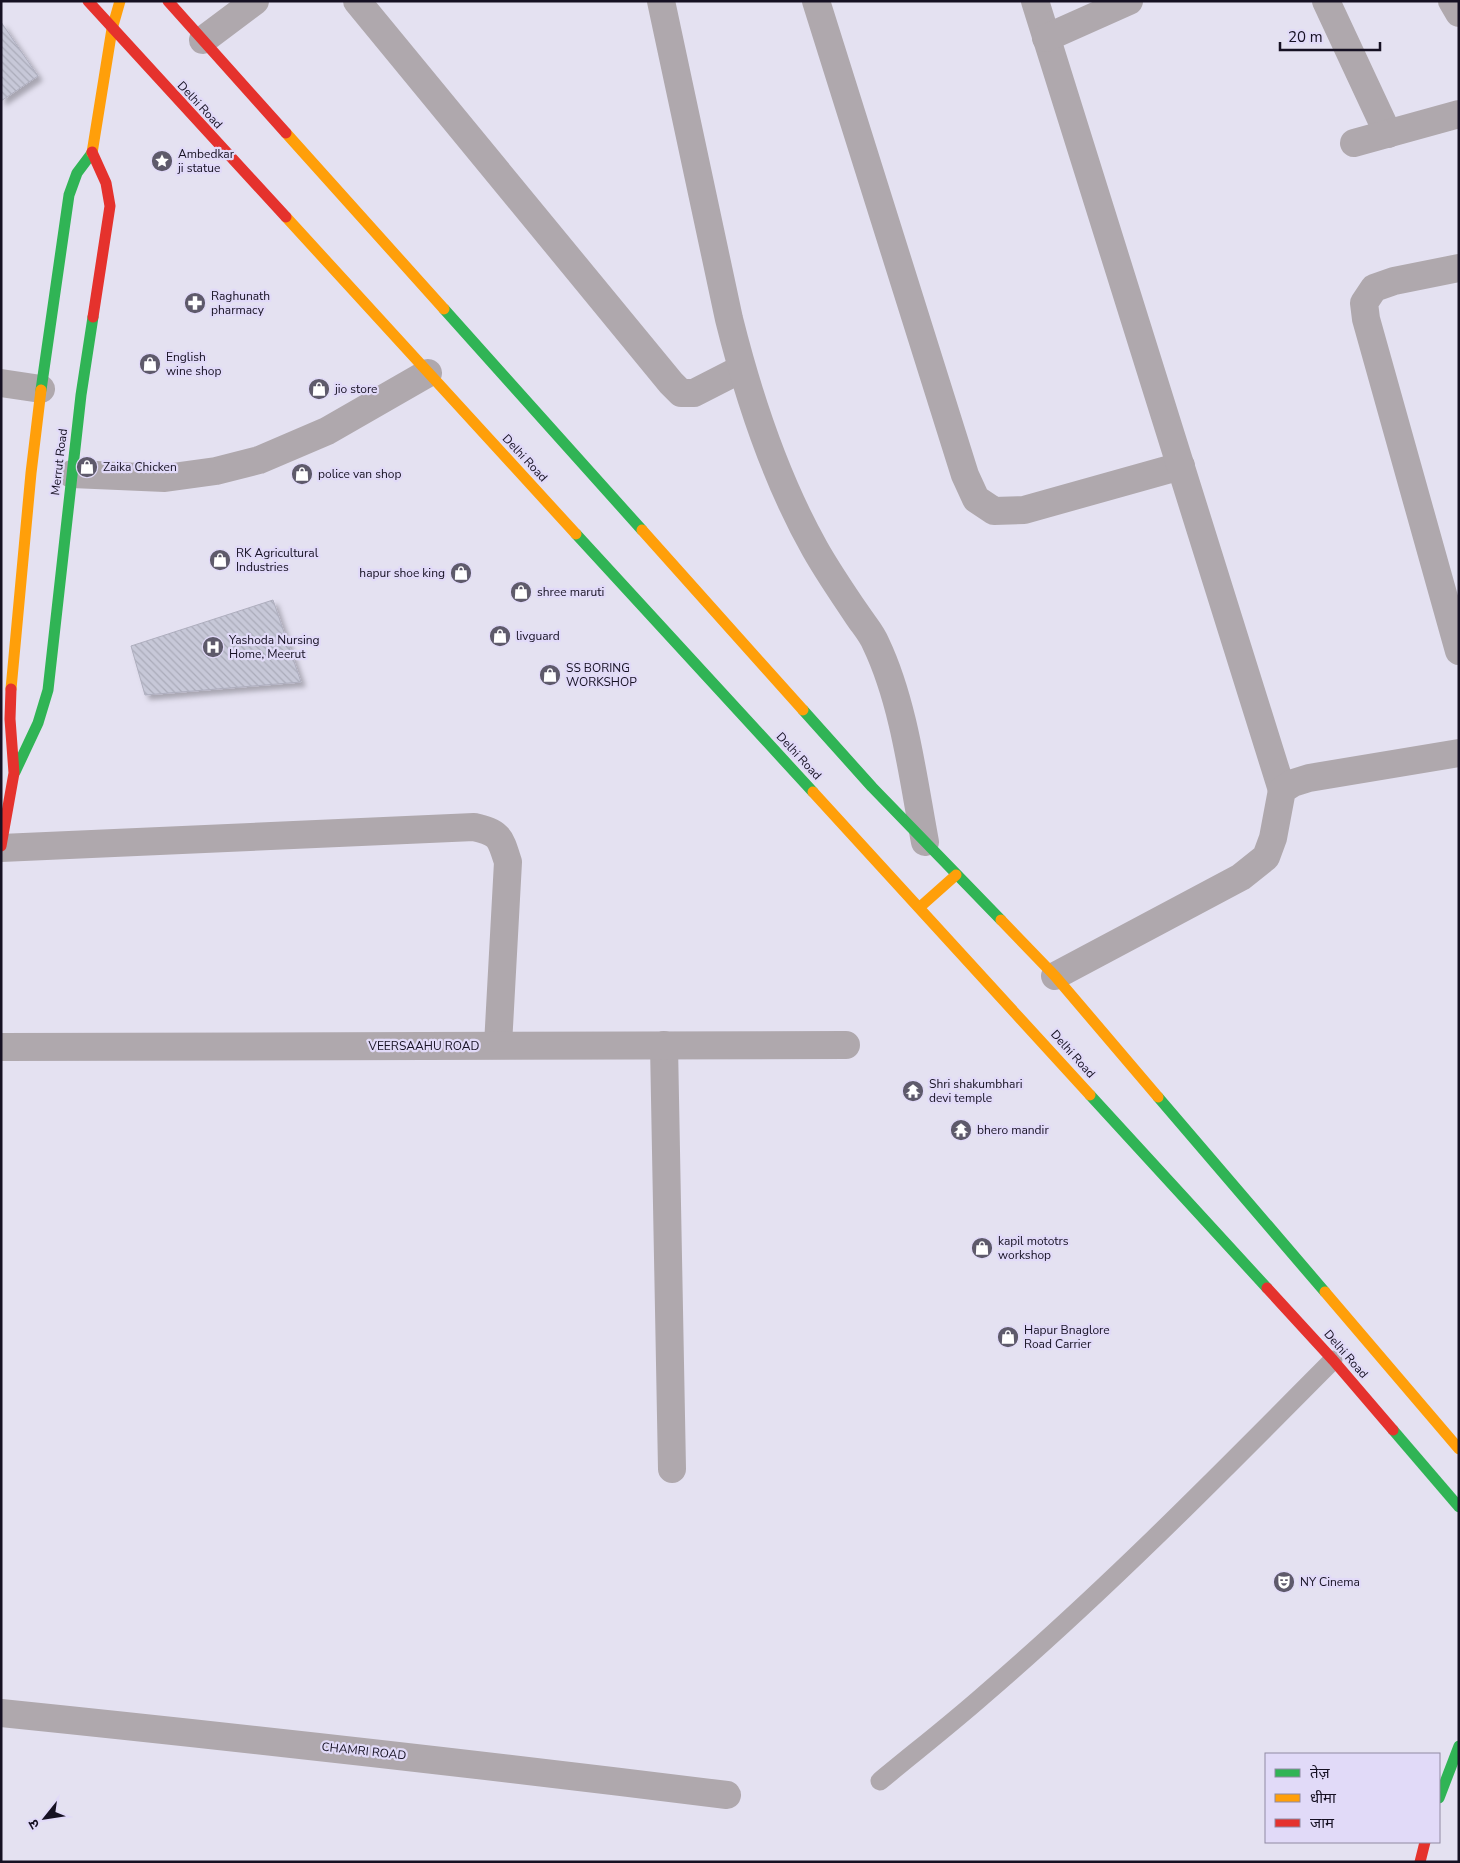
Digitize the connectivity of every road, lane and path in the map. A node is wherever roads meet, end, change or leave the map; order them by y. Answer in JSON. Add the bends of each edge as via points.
{"nodes":[{"id":1,"x":88,"y":1,"type":"edge"},
{"id":2,"x":120,"y":1,"type":"edge"},
{"id":3,"x":168,"y":1,"type":"edge"},
{"id":4,"x":255,"y":1,"type":"edge"},
{"id":5,"x":357,"y":1,"type":"edge"},
{"id":6,"x":661,"y":1,"type":"edge"},
{"id":7,"x":816,"y":1,"type":"edge"},
{"id":8,"x":1035,"y":1,"type":"edge"},
{"id":9,"x":1129,"y":1,"type":"edge"},
{"id":10,"x":1326,"y":1,"type":"edge"},
{"id":11,"x":1452,"y":1,"type":"edge"},
{"id":12,"x":1459,"y":13,"type":"edge"},
{"id":13,"x":112,"y":29,"type":"junction"},
{"id":14,"x":1046,"y":38,"type":"junction"},
{"id":15,"x":203,"y":40,"type":"junction"},
{"id":16,"x":1459,"y":114,"type":"edge"},
{"id":17,"x":1388,"y":134,"type":"junction"},
{"id":18,"x":1354,"y":144,"type":"dead end"},
{"id":19,"x":92,"y":152,"type":"junction"},
{"id":20,"x":1459,"y":268,"type":"edge"},
{"id":21,"x":741,"y":369,"type":"junction"},
{"id":22,"x":428,"y":373,"type":"junction"},
{"id":23,"x":1,"y":383,"type":"edge"},
{"id":24,"x":41,"y":389,"type":"junction"},
{"id":25,"x":1181,"y":466,"type":"junction"},
{"id":26,"x":72,"y":474,"type":"junction"},
{"id":27,"x":1459,"y":651,"type":"edge"},
{"id":28,"x":1459,"y":753,"type":"edge"},
{"id":29,"x":14,"y":773,"type":"junction"},
{"id":30,"x":1282,"y":790,"type":"junction"},
{"id":31,"x":925,"y":842,"type":"junction"},
{"id":32,"x":1,"y":847,"type":"edge"},
{"id":33,"x":956,"y":875,"type":"junction"},
{"id":34,"x":920,"y":908,"type":"junction"},
{"id":35,"x":1055,"y":976,"type":"junction"},
{"id":36,"x":664,"y":1045,"type":"junction"},
{"id":37,"x":846,"y":1045,"type":"dead end"},
{"id":38,"x":498,"y":1046,"type":"junction"},
{"id":39,"x":1,"y":1047,"type":"edge"},
{"id":40,"x":1334,"y":1360,"type":"junction"},
{"id":41,"x":1459,"y":1449,"type":"edge"},
{"id":42,"x":672,"y":1469,"type":"dead end"},
{"id":43,"x":1459,"y":1507,"type":"edge"},
{"id":44,"x":1,"y":1713,"type":"edge"},
{"id":45,"x":1459,"y":1746,"type":"edge"},
{"id":46,"x":880,"y":1781,"type":"dead end"},
{"id":47,"x":727,"y":1795,"type":"dead end"},
{"id":48,"x":1440,"y":1795,"type":"edge"},
{"id":49,"x":1426,"y":1843,"type":"edge"},
{"id":50,"x":1420,"y":1862,"type":"edge"}],
"edges":[{"from":1,"to":13,"type":"main road","name":"Delhi Road"},
{"from":2,"to":13,"type":"main road","name":"Merrut Road"},
{"from":3,"to":15,"type":"main road","name":"Delhi Road"},
{"from":4,"to":15,"type":"street"},
{"from":5,"to":21,"type":"street","via":[[670,383],[682,393],[694,393]]},
{"from":6,"to":21,"type":"street"},
{"from":7,"to":25,"type":"street","via":[[965,476],[976,499],[994,511],[1024,510]]},
{"from":8,"to":14,"type":"street"},
{"from":9,"to":14,"type":"street"},
{"from":10,"to":17,"type":"street"},
{"from":11,"to":12,"type":"street"},
{"from":13,"to":19,"type":"main road","name":"Merrut Road"},
{"from":13,"to":22,"type":"main road","name":"Delhi Road"},
{"from":14,"to":25,"type":"street"},
{"from":15,"to":31,"type":"main road","name":"Delhi Road","via":[[872,787]]},
{"from":16,"to":17,"type":"street"},
{"from":17,"to":18,"type":"street"},
{"from":19,"to":24,"type":"main road","name":"Merrut Road","via":[[77,173],[69,195]]},
{"from":19,"to":26,"type":"main road","name":"Merrut Road","via":[[106,183],[110,206]]},
{"from":20,"to":27,"type":"street","via":[[1374,288],[1364,303]]},
{"from":21,"to":31,"type":"street","via":[[761,428],[800,522],[876,643],[900,714]]},
{"from":22,"to":26,"type":"street","via":[[327,431],[260,460],[216,471],[165,478]]},
{"from":22,"to":34,"type":"main road","name":"Delhi Road"},
{"from":23,"to":24,"type":"street"},
{"from":24,"to":29,"type":"main road","name":"Merrut Road","via":[[11,683]]},
{"from":25,"to":30,"type":"street"},
{"from":26,"to":29,"type":"main road","name":"Merrut Road","via":[[48,690],[38,723]]},
{"from":28,"to":30,"type":"street","via":[[1309,778]]},
{"from":29,"to":32,"type":"main road","name":"Merrut Road"},
{"from":30,"to":35,"type":"street","via":[[1266,857],[1242,877]]},
{"from":31,"to":33,"type":"main road","name":"Delhi Road"},
{"from":32,"to":38,"type":"street","via":[[474,827],[491,830],[501,840],[508,862]]},
{"from":33,"to":34,"type":"main road"},
{"from":33,"to":35,"type":"main road","name":"Delhi Road"},
{"from":34,"to":40,"type":"main road","name":"Delhi Road","via":[[1294,1309]]},
{"from":35,"to":41,"type":"main road","name":"Delhi Road","via":[[1316,1290]]},
{"from":36,"to":37,"type":"street","name":"VEERSAAHU ROAD"},
{"from":36,"to":38,"type":"street","name":"VEERSAAHU ROAD"},
{"from":36,"to":42,"type":"street"},
{"from":38,"to":39,"type":"street","name":"VEERSAAHU ROAD"},
{"from":40,"to":43,"type":"main road","name":"Delhi Road"},
{"from":40,"to":46,"type":"lane","via":[[1108,1583],[985,1694]]},
{"from":44,"to":47,"type":"street","name":"CHAMRI ROAD","via":[[452,1761]]},
{"from":45,"to":48,"type":"main road"},
{"from":49,"to":50,"type":"main road"}]}
